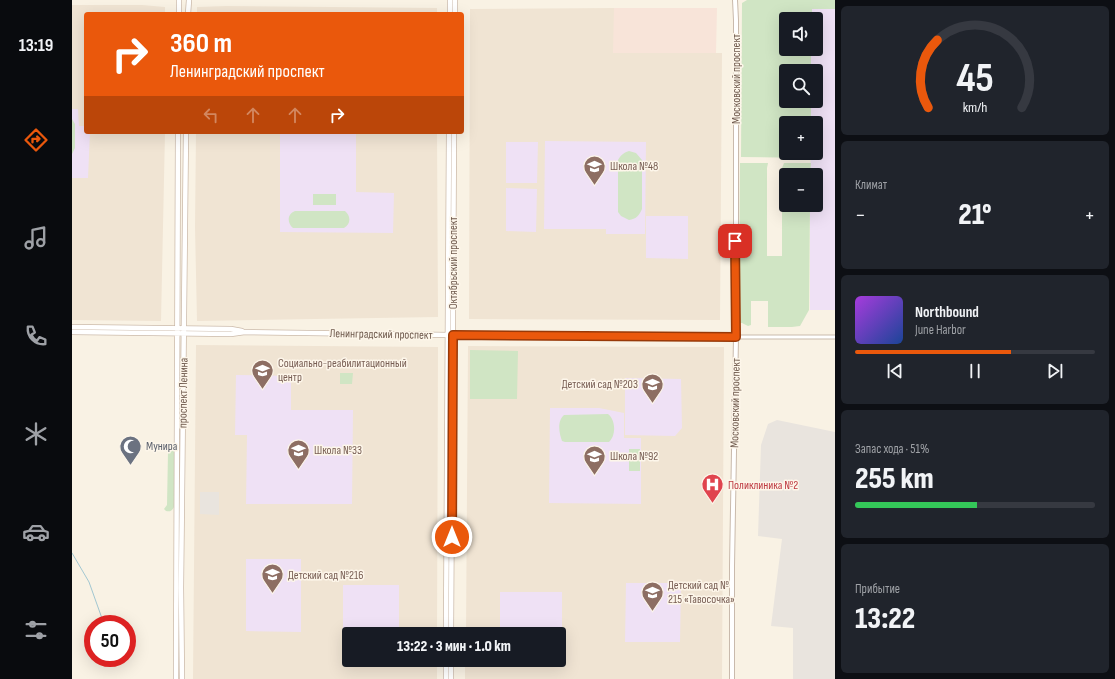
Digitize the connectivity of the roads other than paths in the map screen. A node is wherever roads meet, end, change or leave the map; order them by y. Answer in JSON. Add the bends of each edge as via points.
{"nodes":[{"id":1,"x":179,"y":0,"type":"edge"},
{"id":2,"x":189,"y":0,"type":"edge"},
{"id":3,"x":450,"y":0,"type":"edge"},
{"id":4,"x":455,"y":0,"type":"edge"},
{"id":5,"x":731,"y":0,"type":"edge"},
{"id":6,"x":735,"y":0,"type":"edge"},
{"id":7,"x":735,"y":6,"type":"junction"},
{"id":8,"x":179,"y":12,"type":"edge"},
{"id":9,"x":188,"y":12,"type":"edge"},
{"id":10,"x":450,"y":12,"type":"edge"},
{"id":11,"x":455,"y":12,"type":"edge"},
{"id":12,"x":178,"y":134,"type":"edge"},
{"id":13,"x":186,"y":134,"type":"edge"},
{"id":14,"x":449,"y":134,"type":"edge"},
{"id":15,"x":454,"y":134,"type":"edge"},
{"id":16,"x":72,"y":327,"type":"edge"},
{"id":17,"x":177,"y":330,"type":"junction"},
{"id":18,"x":184,"y":330,"type":"junction"},
{"id":19,"x":72,"y":332,"type":"edge"},
{"id":20,"x":451,"y":335,"type":"junction"},
{"id":21,"x":736,"y":337,"type":"junction"},
{"id":22,"x":835,"y":337,"type":"edge"},
{"id":23,"x":446,"y":627,"type":"edge"},
{"id":24,"x":451,"y":627,"type":"edge"},
{"id":25,"x":446,"y":667,"type":"edge"},
{"id":26,"x":451,"y":667,"type":"edge"},
{"id":27,"x":176,"y":679,"type":"edge"},
{"id":28,"x":182,"y":679,"type":"edge"},
{"id":29,"x":446,"y":679,"type":"edge"},
{"id":30,"x":451,"y":679,"type":"edge"},
{"id":31,"x":732,"y":679,"type":"edge"}],
"edges":[{"from":1,"to":8,"type":"main road"},
{"from":2,"to":9,"type":"main road"},
{"from":3,"to":10,"type":"main road"},
{"from":4,"to":11,"type":"main road"},
{"from":5,"to":7,"type":"street"},
{"from":6,"to":7,"type":"street","name":"Московский проспект"},
{"from":7,"to":21,"type":"street","name":"Московский проспект"},
{"from":12,"to":17,"type":"main road","name":"проспект Ленина"},
{"from":13,"to":18,"type":"main road","name":"проспект Ленина"},
{"from":14,"to":20,"type":"main road","name":"Октябрьский проспект"},
{"from":15,"to":20,"type":"main road","name":"Октябрьский проспект"},
{"from":16,"to":17,"type":"main road"},
{"from":17,"to":18,"type":"main road","name":"Ленинградский проспект"},
{"from":17,"to":19,"type":"main road"},
{"from":17,"to":27,"type":"main road","name":"проспект Ленина"},
{"from":18,"to":20,"type":"main road","name":"Ленинградский проспект","via":[[231,334],[245,332]]},
{"from":18,"to":28,"type":"main road","name":"проспект Ленина"},
{"from":20,"to":21,"type":"street","name":"Ленинградский проспект"},
{"from":20,"to":23,"type":"main road","name":"Октябрьский проспект"},
{"from":20,"to":24,"type":"main road","name":"Октябрьский проспект"},
{"from":21,"to":22,"type":"street","name":"Ленинградский проспект"},
{"from":21,"to":31,"type":"street","name":"Московский проспект"},
{"from":25,"to":29,"type":"main road"},
{"from":26,"to":30,"type":"main road"}]}
